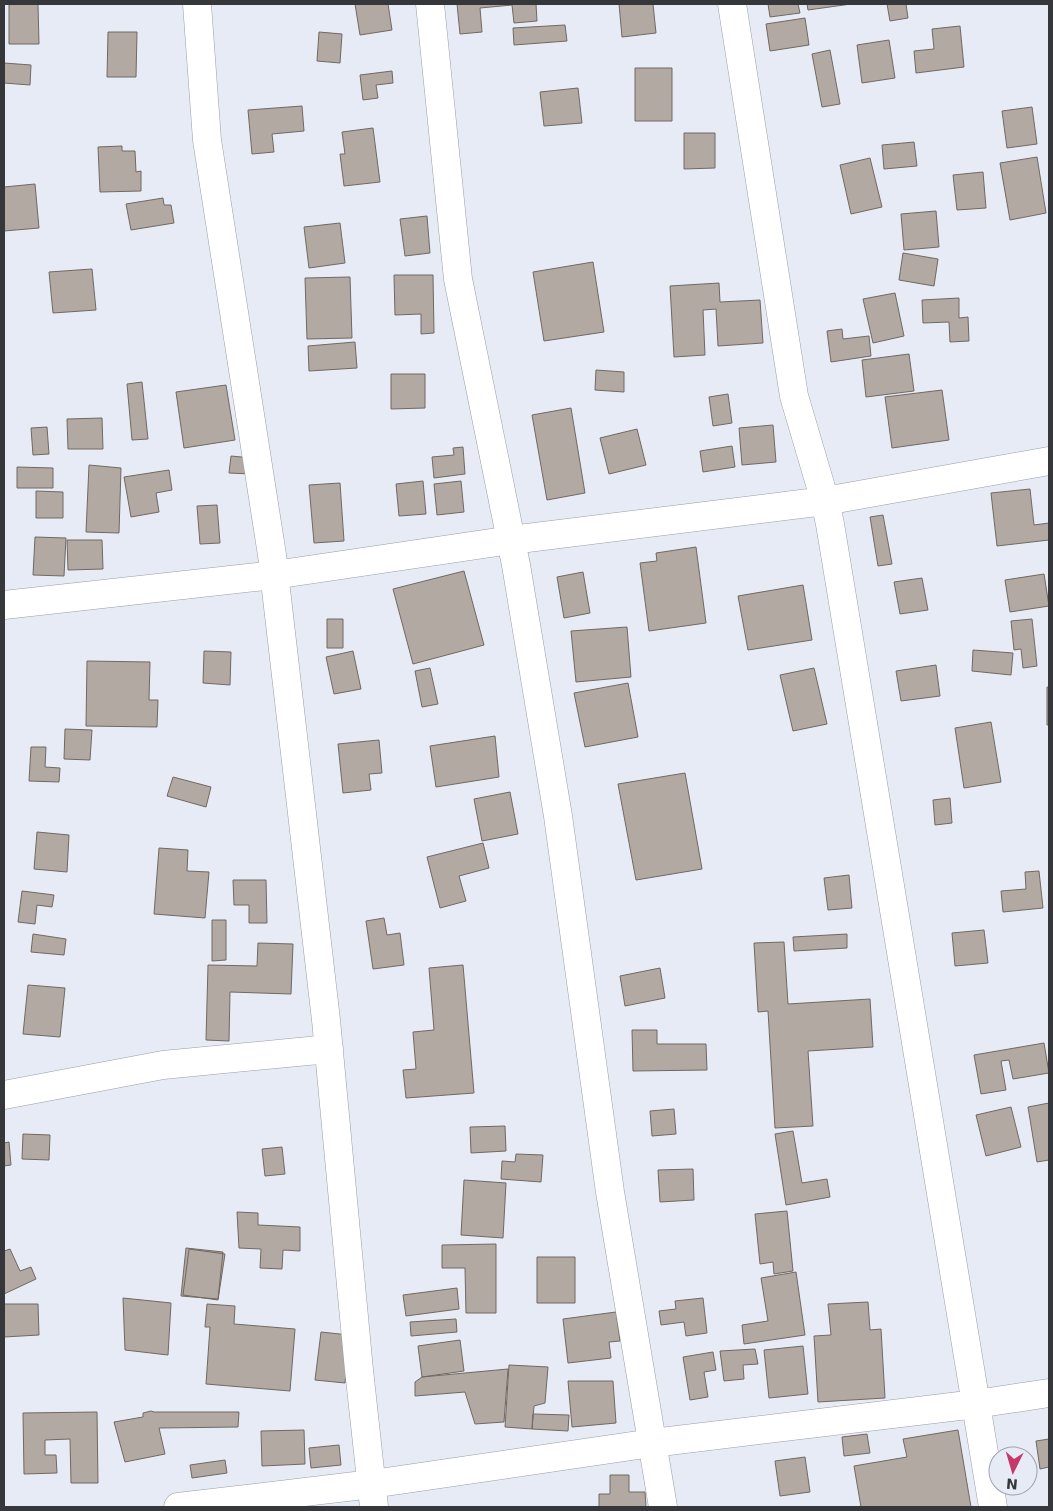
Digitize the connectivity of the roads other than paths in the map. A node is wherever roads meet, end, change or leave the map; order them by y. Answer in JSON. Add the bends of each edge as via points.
{"nodes":[{"id":1,"x":197,"y":4,"type":"edge"},
{"id":2,"x":430,"y":4,"type":"edge"},
{"id":3,"x":732,"y":4,"type":"edge"},
{"id":4,"x":1049,"y":461,"type":"edge"},
{"id":5,"x":825,"y":501,"type":"junction"},
{"id":6,"x":511,"y":540,"type":"junction"},
{"id":7,"x":274,"y":575,"type":"junction"},
{"id":8,"x":4,"y":605,"type":"edge"},
{"id":9,"x":329,"y":1049,"type":"junction"},
{"id":10,"x":4,"y":1095,"type":"edge"},
{"id":11,"x":1049,"y":1393,"type":"edge"},
{"id":12,"x":976,"y":1404,"type":"junction"},
{"id":13,"x":652,"y":1443,"type":"junction"},
{"id":14,"x":373,"y":1496,"type":"edge"},
{"id":15,"x":178,"y":1507,"type":"edge"},
{"id":16,"x":663,"y":1507,"type":"edge"},
{"id":17,"x":993,"y":1507,"type":"edge"}],
"edges":[{"from":1,"to":7,"type":"street","via":[[207,140]]},
{"from":2,"to":6,"type":"street","via":[[458,279]]},
{"from":3,"to":5,"type":"street","via":[[794,396]]},
{"from":4,"to":5,"type":"street"},
{"from":5,"to":6,"type":"street"},
{"from":5,"to":12,"type":"street"},
{"from":6,"to":7,"type":"street"},
{"from":6,"to":13,"type":"street","via":[[558,816],[610,1192]]},
{"from":7,"to":8,"type":"street"},
{"from":7,"to":9,"type":"street"},
{"from":9,"to":10,"type":"street","via":[[163,1066]]},
{"from":9,"to":14,"type":"street"},
{"from":11,"to":12,"type":"street"},
{"from":12,"to":13,"type":"street"},
{"from":12,"to":17,"type":"street"},
{"from":13,"to":14,"type":"street"},
{"from":13,"to":16,"type":"street"},
{"from":14,"to":15,"type":"street"}]}
